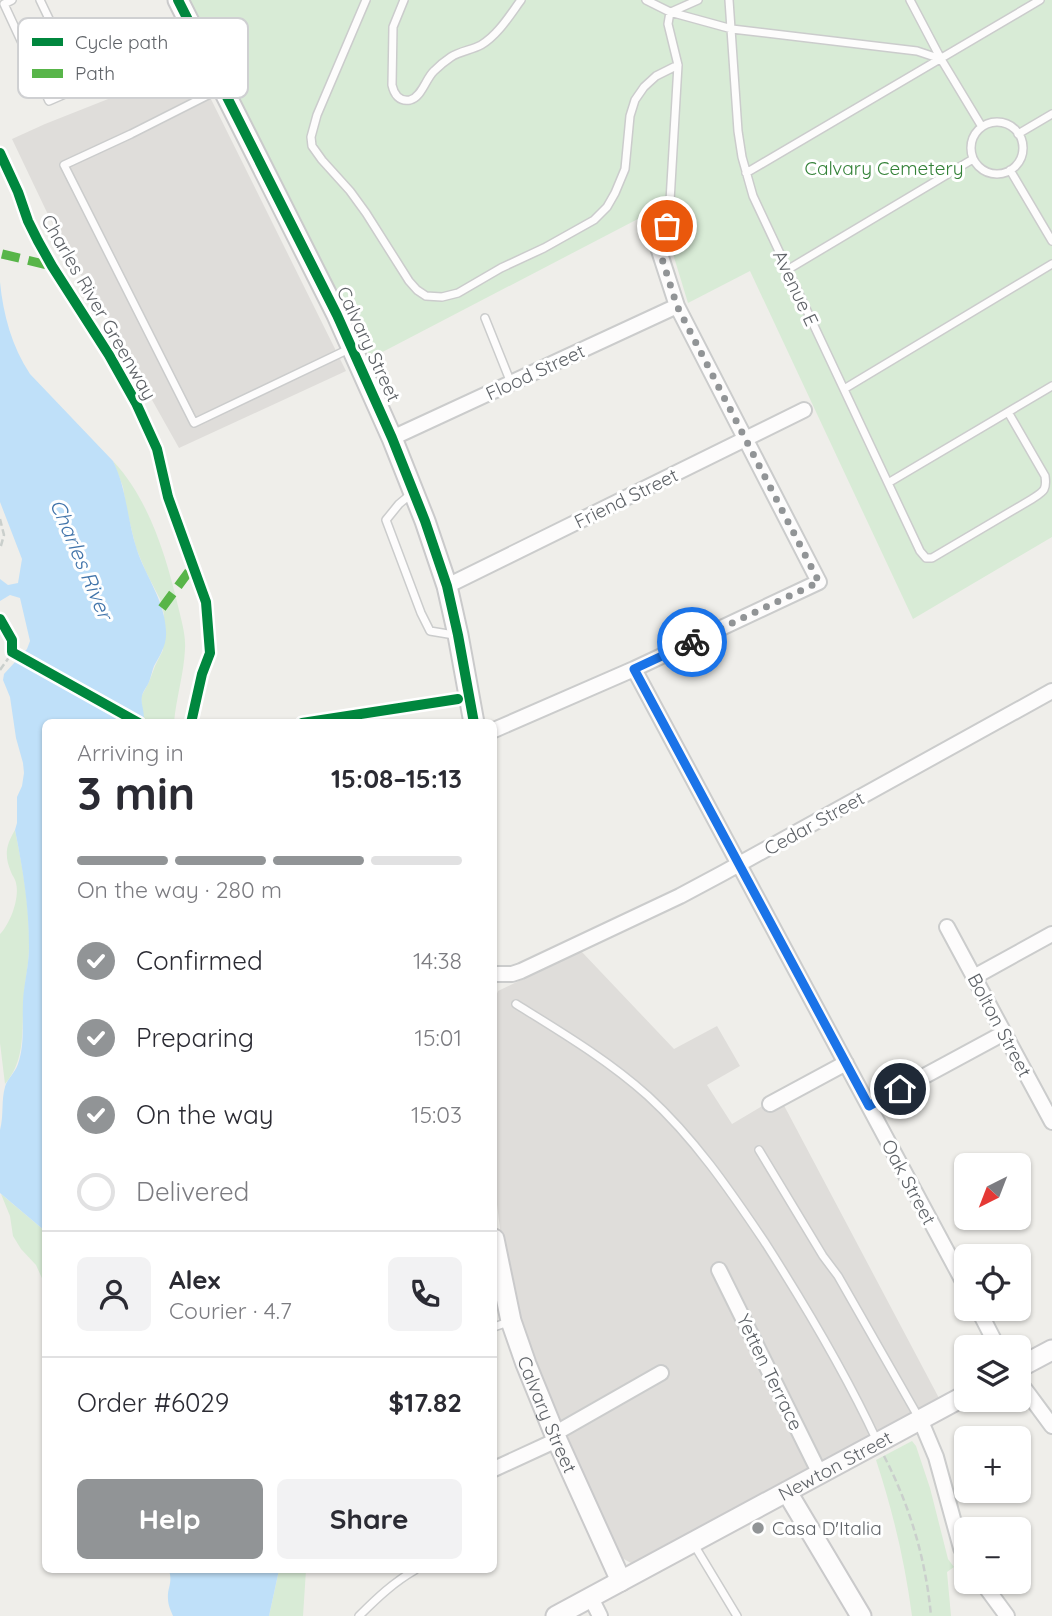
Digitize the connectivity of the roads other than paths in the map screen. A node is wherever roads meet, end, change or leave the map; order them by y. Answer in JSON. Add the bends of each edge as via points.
{"nodes":[{"id":1,"x":12,"y":0,"type":"edge"},
{"id":2,"x":40,"y":0,"type":"edge"},
{"id":3,"x":178,"y":0,"type":"edge"},
{"id":4,"x":366,"y":0,"type":"edge"},
{"id":5,"x":404,"y":0,"type":"edge"},
{"id":6,"x":521,"y":0,"type":"edge"},
{"id":7,"x":646,"y":0,"type":"edge"},
{"id":8,"x":698,"y":0,"type":"edge"},
{"id":9,"x":729,"y":0,"type":"edge"},
{"id":10,"x":910,"y":0,"type":"edge"},
{"id":11,"x":1040,"y":0,"type":"edge"},
{"id":12,"x":670,"y":12,"type":"junction"},
{"id":13,"x":49,"y":18,"type":"edge"},
{"id":14,"x":187,"y":18,"type":"edge"},
{"id":15,"x":732,"y":29,"type":"junction"},
{"id":16,"x":18,"y":34,"type":"edge"},
{"id":17,"x":941,"y":59,"type":"junction"},
{"id":18,"x":678,"y":65,"type":"junction"},
{"id":19,"x":203,"y":98,"type":"edge"},
{"id":20,"x":228,"y":98,"type":"edge"},
{"id":21,"x":1052,"y":114,"type":"edge"},
{"id":22,"x":982,"y":127,"type":"junction"},
{"id":23,"x":1018,"y":134,"type":"junction"},
{"id":24,"x":973,"y":159,"type":"junction"},
{"id":25,"x":1010,"y":170,"type":"junction"},
{"id":26,"x":746,"y":173,"type":"junction"},
{"id":27,"x":652,"y":226,"type":"dead end"},
{"id":28,"x":1052,"y":241,"type":"edge"},
{"id":29,"x":658,"y":246,"type":"junction"},
{"id":30,"x":1052,"y":264,"type":"edge"},
{"id":31,"x":787,"y":270,"type":"junction"},
{"id":32,"x":677,"y":306,"type":"junction"},
{"id":33,"x":485,"y":318,"type":"dead end"},
{"id":34,"x":352,"y":347,"type":"junction"},
{"id":35,"x":511,"y":383,"type":"junction"},
{"id":36,"x":1052,"y":386,"type":"edge"},
{"id":37,"x":844,"y":389,"type":"junction"},
{"id":38,"x":804,"y":410,"type":"dead end"},
{"id":39,"x":1007,"y":412,"type":"junction"},
{"id":40,"x":392,"y":438,"type":"junction"},
{"id":41,"x":745,"y":439,"type":"junction"},
{"id":42,"x":888,"y":482,"type":"junction"},
{"id":43,"x":414,"y":492,"type":"junction"},
{"id":44,"x":447,"y":586,"type":"junction"},
{"id":45,"x":458,"y":635,"type":"junction"},
{"id":46,"x":634,"y":669,"type":"junction"},
{"id":47,"x":1052,"y":691,"type":"edge"},
{"id":48,"x":473,"y":719,"type":"edge"},
{"id":49,"x":497,"y":729,"type":"edge"},
{"id":50,"x":739,"y":865,"type":"junction"},
{"id":51,"x":947,"y":927,"type":"dead end"},
{"id":52,"x":1052,"y":934,"type":"edge"},
{"id":53,"x":497,"y":974,"type":"edge"},
{"id":54,"x":974,"y":977,"type":"junction"},
{"id":55,"x":516,"y":1004,"type":"dead end"},
{"id":56,"x":1004,"y":1032,"type":"junction"},
{"id":57,"x":846,"y":1063,"type":"junction"},
{"id":58,"x":770,"y":1104,"type":"dead end"},
{"id":59,"x":869,"y":1106,"type":"junction"},
{"id":60,"x":1052,"y":1122,"type":"edge"},
{"id":61,"x":759,"y":1150,"type":"dead end"},
{"id":62,"x":954,"y":1265,"type":"edge"},
{"id":63,"x":719,"y":1270,"type":"dead end"},
{"id":64,"x":497,"y":1271,"type":"edge"},
{"id":65,"x":502,"y":1324,"type":"edge"},
{"id":66,"x":1052,"y":1350,"type":"edge"},
{"id":67,"x":1031,"y":1361,"type":"edge"},
{"id":68,"x":661,"y":1373,"type":"dead end"},
{"id":69,"x":1031,"y":1398,"type":"edge"},
{"id":70,"x":954,"y":1401,"type":"edge"},
{"id":71,"x":920,"y":1419,"type":"junction"},
{"id":72,"x":1052,"y":1426,"type":"edge"},
{"id":73,"x":555,"y":1437,"type":"junction"},
{"id":74,"x":880,"y":1448,"type":"junction"},
{"id":75,"x":497,"y":1467,"type":"edge"},
{"id":76,"x":820,"y":1474,"type":"junction"},
{"id":77,"x":787,"y":1492,"type":"junction"},
{"id":78,"x":954,"y":1523,"type":"edge"},
{"id":79,"x":693,"y":1542,"type":"junction"},
{"id":80,"x":408,"y":1573,"type":"edge"},
{"id":81,"x":621,"y":1581,"type":"junction"},
{"id":82,"x":991,"y":1594,"type":"edge"},
{"id":83,"x":591,"y":1598,"type":"junction"},
{"id":84,"x":359,"y":1616,"type":"edge"},
{"id":85,"x":556,"y":1616,"type":"edge"},
{"id":86,"x":600,"y":1616,"type":"edge"},
{"id":87,"x":737,"y":1616,"type":"edge"},
{"id":88,"x":861,"y":1616,"type":"edge"},
{"id":89,"x":1007,"y":1616,"type":"edge"}],
"edges":[{"from":1,"to":16,"type":"lane","via":[[4,4]]},
{"from":2,"to":13,"type":"lane"},
{"from":3,"to":14,"type":"street","name":"Calvary Street"},
{"from":4,"to":18,"type":"lane","via":[[317,115],[312,146],[350,191],[417,290],[426,296],[458,293],[601,214],[625,169],[635,100],[656,76]]},
{"from":5,"to":6,"type":"lane","via":[[393,27],[392,85],[393,93],[409,100],[451,57],[490,38]]},
{"from":7,"to":12,"type":"lane"},
{"from":8,"to":12,"type":"lane"},
{"from":9,"to":15,"type":"lane","name":"Avenue E"},
{"from":10,"to":17,"type":"lane"},
{"from":11,"to":17,"type":"lane"},
{"from":12,"to":15,"type":"lane"},
{"from":12,"to":18,"type":"lane","via":[[668,24]]},
{"from":15,"to":17,"type":"lane","via":[[917,51]]},
{"from":15,"to":26,"type":"lane","name":"Avenue E","via":[[738,131]]},
{"from":17,"to":22,"type":"lane"},
{"from":17,"to":26,"type":"lane"},
{"from":18,"to":29,"type":"lane","via":[[669,218]]},
{"from":19,"to":34,"type":"lane","via":[[64,165],[194,423]]},
{"from":20,"to":34,"type":"street","name":"Calvary Street"},
{"from":21,"to":23,"type":"lane"},
{"from":22,"to":23,"type":"lane","via":[[1000,123]]},
{"from":22,"to":24,"type":"lane","via":[[971,144]]},
{"from":23,"to":25,"type":"lane","via":[[1023,148]]},
{"from":24,"to":25,"type":"lane","via":[[989,173]]},
{"from":24,"to":31,"type":"lane"},
{"from":25,"to":28,"type":"lane"},
{"from":26,"to":31,"type":"lane","name":"Avenue E"},
{"from":27,"to":29,"type":"street"},
{"from":29,"to":32,"type":"street"},
{"from":30,"to":37,"type":"lane"},
{"from":31,"to":37,"type":"lane","name":"Avenue E"},
{"from":32,"to":35,"type":"street","name":"Flood Street"},
{"from":32,"to":41,"type":"street"},
{"from":33,"to":35,"type":"lane"},
{"from":34,"to":40,"type":"street","name":"Calvary Street"},
{"from":35,"to":40,"type":"street","name":"Flood Street"},
{"from":36,"to":39,"type":"lane"},
{"from":37,"to":42,"type":"lane","name":"Avenue E"},
{"from":38,"to":41,"type":"street","name":"Friend Street"},
{"from":39,"to":42,"type":"lane"},
{"from":39,"to":42,"type":"lane","name":"Avenue E","via":[[1045,476],[1045,490],[932,558],[920,551]]},
{"from":40,"to":43,"type":"street","name":"Calvary Street"},
{"from":41,"to":44,"type":"street","name":"Friend Street"},
{"from":41,"to":46,"type":"street","via":[[819,582]]},
{"from":43,"to":44,"type":"street","name":"Calvary Street"},
{"from":43,"to":45,"type":"lane","via":[[386,520],[430,631]]},
{"from":44,"to":45,"type":"street","name":"Calvary Street"},
{"from":45,"to":48,"type":"street","name":"Calvary Street"},
{"from":46,"to":49,"type":"street"},
{"from":46,"to":50,"type":"street","name":"Oak Street"},
{"from":47,"to":50,"type":"street","name":"Cedar Street"},
{"from":50,"to":53,"type":"street","name":"Cedar Street","via":[[521,971]]},
{"from":50,"to":57,"type":"street","name":"Oak Street"},
{"from":51,"to":54,"type":"street","name":"Bolton Street"},
{"from":52,"to":54,"type":"street"},
{"from":54,"to":56,"type":"street","name":"Bolton Street"},
{"from":55,"to":74,"type":"lane","via":[[615,1068],[683,1131],[716,1171],[809,1312]]},
{"from":56,"to":59,"type":"street"},
{"from":56,"to":60,"type":"street","name":"Bolton Street"},
{"from":57,"to":58,"type":"street"},
{"from":57,"to":59,"type":"street","name":"Oak Street"},
{"from":59,"to":62,"type":"street","name":"Oak Street"},
{"from":61,"to":71,"type":"lane"},
{"from":63,"to":76,"type":"street","name":"Yetten Terrace"},
{"from":64,"to":65,"type":"street","name":"Calvary Street"},
{"from":65,"to":73,"type":"street","name":"Calvary Street","via":[[526,1364]]},
{"from":66,"to":67,"type":"street"},
{"from":68,"to":73,"type":"street"},
{"from":69,"to":72,"type":"street"},
{"from":70,"to":71,"type":"street","name":"Newton Street"},
{"from":71,"to":74,"type":"street","name":"Newton Street"},
{"from":71,"to":78,"type":"street"},
{"from":73,"to":75,"type":"street"},
{"from":73,"to":81,"type":"street","name":"Calvary Street"},
{"from":74,"to":76,"type":"street","name":"Newton Street"},
{"from":76,"to":77,"type":"street","name":"Newton Street"},
{"from":77,"to":79,"type":"street","name":"Newton Street"},
{"from":77,"to":88,"type":"street"},
{"from":79,"to":81,"type":"street","name":"Newton Street"},
{"from":79,"to":87,"type":"lane"},
{"from":80,"to":84,"type":"lane"},
{"from":81,"to":83,"type":"street","name":"Newton Street"},
{"from":82,"to":89,"type":"street"},
{"from":83,"to":85,"type":"street","name":"Newton Street"},
{"from":83,"to":86,"type":"street"}]}
